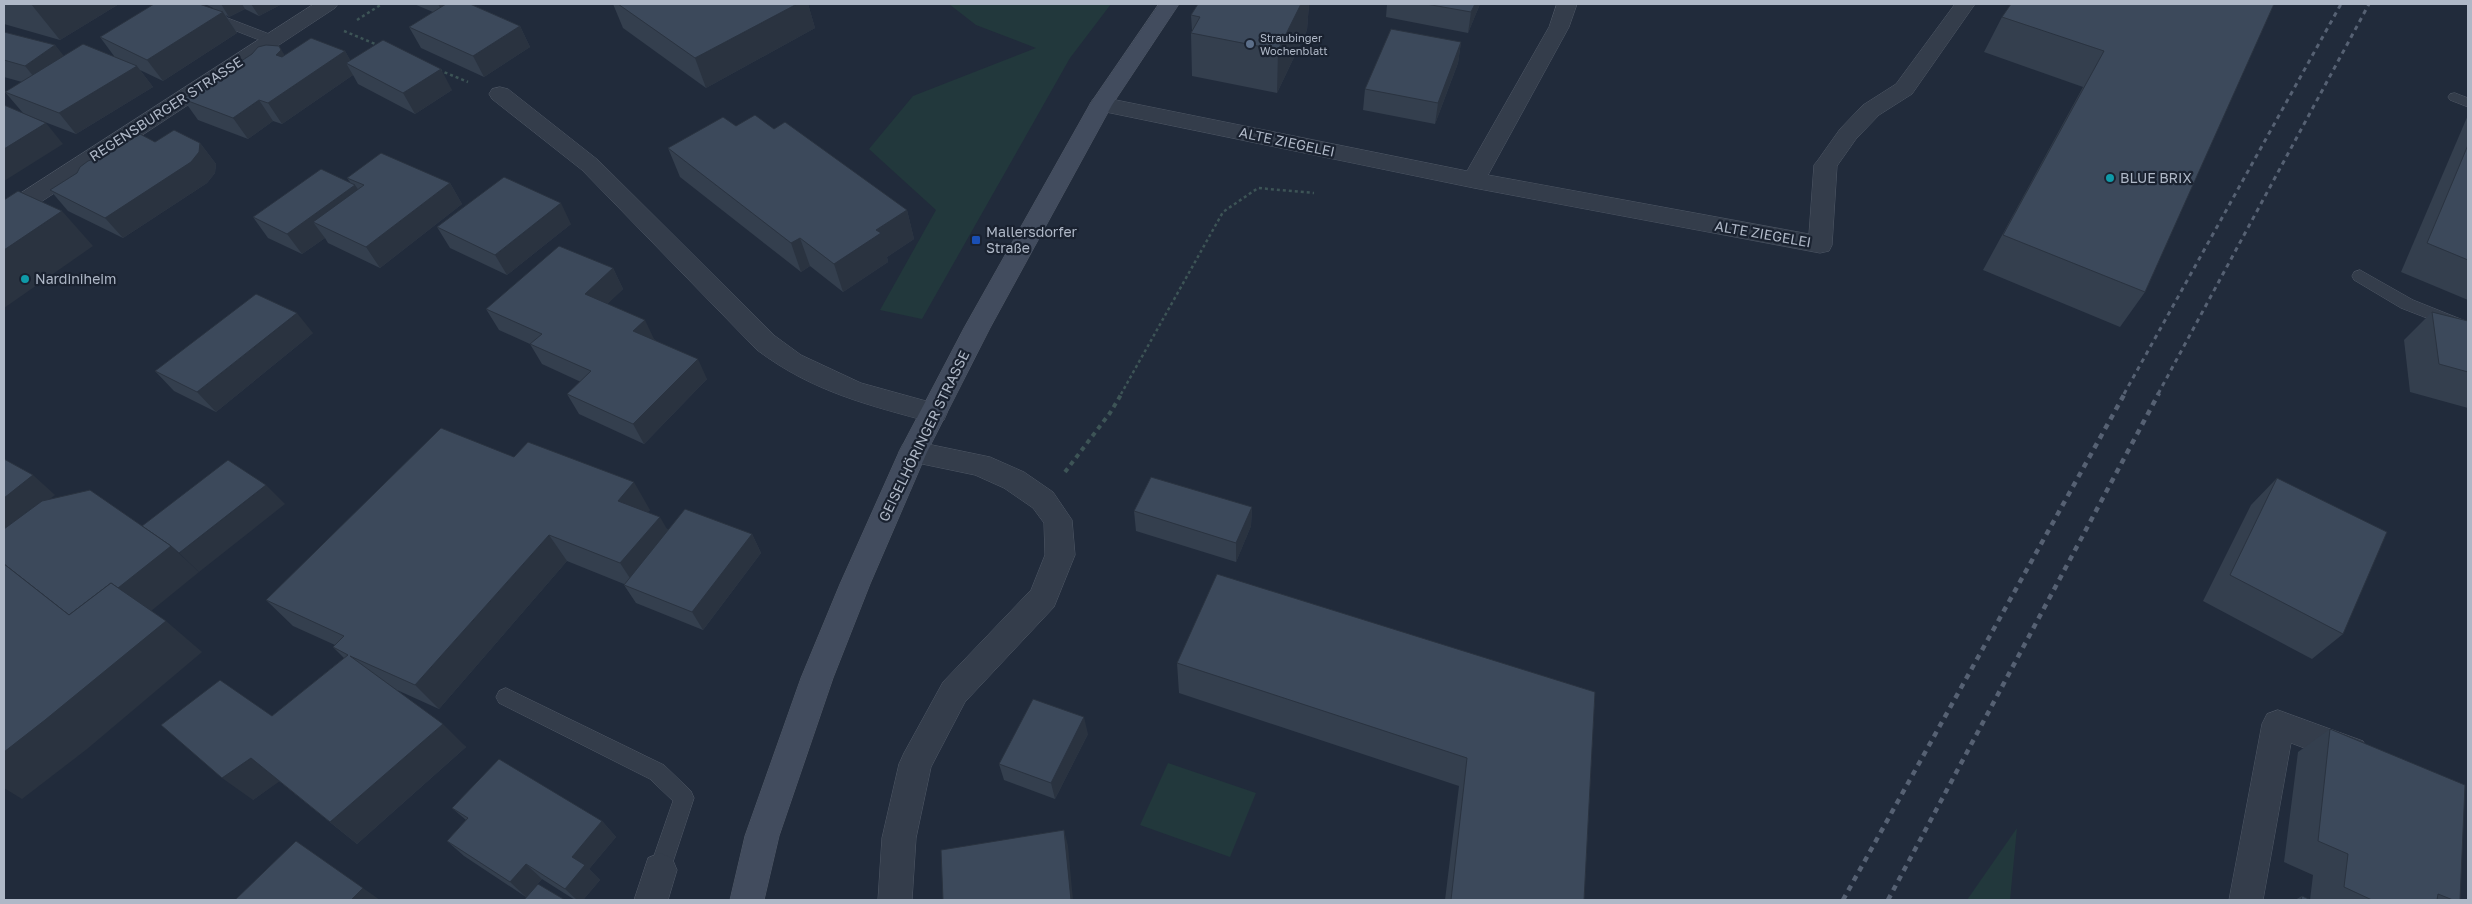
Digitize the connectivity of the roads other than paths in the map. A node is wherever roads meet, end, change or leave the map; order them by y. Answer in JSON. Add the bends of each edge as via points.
{"nodes":[{"id":1,"x":180,"y":4,"type":"edge"},
{"id":2,"x":328,"y":4,"type":"edge"},
{"id":3,"x":1170,"y":4,"type":"edge"},
{"id":4,"x":1567,"y":4,"type":"edge"},
{"id":5,"x":1965,"y":4,"type":"edge"},
{"id":6,"x":272,"y":40,"type":"junction"},
{"id":7,"x":500,"y":94,"type":"road end"},
{"id":8,"x":2455,"y":97,"type":"dead end"},
{"id":9,"x":2468,"y":103,"type":"edge"},
{"id":10,"x":1101,"y":104,"type":"junction"},
{"id":11,"x":1474,"y":180,"type":"junction"},
{"id":12,"x":4,"y":215,"type":"edge"},
{"id":13,"x":2360,"y":276,"type":"dead end"},
{"id":14,"x":2468,"y":328,"type":"edge"},
{"id":15,"x":934,"y":412,"type":"junction"},
{"id":16,"x":913,"y":452,"type":"junction"},
{"id":17,"x":506,"y":697,"type":"dead end"},
{"id":18,"x":2378,"y":761,"type":"edge"},
{"id":19,"x":656,"y":885,"type":"edge"},
{"id":20,"x":747,"y":900,"type":"edge"},
{"id":21,"x":895,"y":900,"type":"edge"},
{"id":22,"x":2246,"y":900,"type":"edge"}],
"edges":[{"from":1,"to":6,"type":"lane"},
{"from":2,"to":6,"type":"street","name":"REGENSBURGER STRASSE"},
{"from":3,"to":10,"type":"main road","name":"GEISELHÖRINGER STRASSE"},
{"from":4,"to":11,"type":"street","via":[[1559,27]]},
{"from":5,"to":11,"type":"street","name":"ALTE ZIEGELEI","via":[[1904,89],[1871,110],[1848,134],[1826,165],[1820,245]]},
{"from":6,"to":12,"type":"street","name":"REGENSBURGER STRASSE"},
{"from":7,"to":15,"type":"street","via":[[590,165],[766,343],[792,362],[854,391]]},
{"from":8,"to":9,"type":"lane"},
{"from":10,"to":11,"type":"street","name":"ALTE ZIEGELEI"},
{"from":10,"to":15,"type":"main road","name":"GEISELHÖRINGER STRASSE"},
{"from":13,"to":14,"type":"lane","via":[[2407,304]]},
{"from":15,"to":16,"type":"main road","name":"GEISELHÖRINGER STRASSE"},
{"from":16,"to":20,"type":"main road","name":"GEISELHÖRINGER STRASSE","via":[[817,678],[762,836]]},
{"from":16,"to":21,"type":"street","via":[[980,465],[1014,480],[1043,500],[1058,520],[1060,555],[1043,598],[954,692],[915,764],[899,838]]},
{"from":17,"to":19,"type":"lane","via":[[657,772],[684,798]]},
{"from":18,"to":22,"type":"street","via":[[2278,724]]}]}
